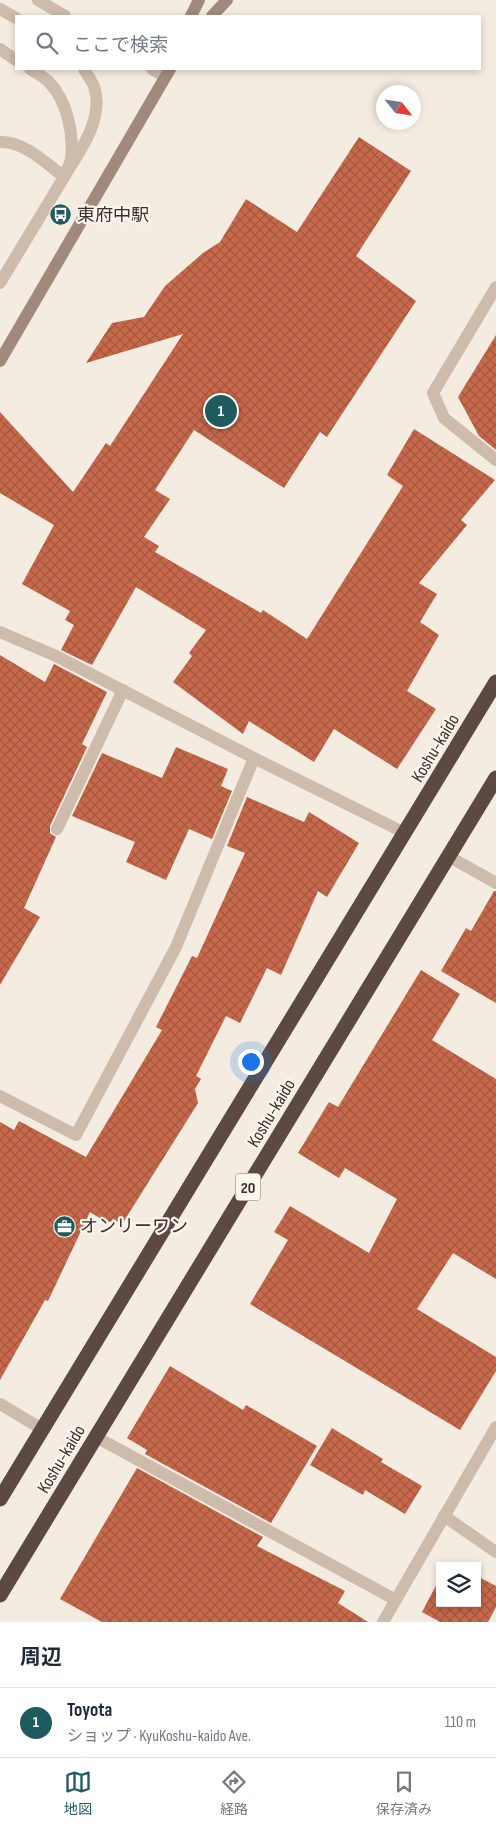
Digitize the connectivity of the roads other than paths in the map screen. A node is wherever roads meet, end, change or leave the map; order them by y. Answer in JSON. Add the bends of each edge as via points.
{"nodes":[{"id":1,"x":38,"y":0,"type":"edge"},
{"id":2,"x":198,"y":0,"type":"edge"},
{"id":3,"x":227,"y":0,"type":"edge"},
{"id":4,"x":0,"y":8,"type":"edge"},
{"id":5,"x":63,"y":15,"type":"edge"},
{"id":6,"x":191,"y":15,"type":"edge"},
{"id":7,"x":213,"y":15,"type":"edge"},
{"id":8,"x":15,"y":17,"type":"edge"},
{"id":9,"x":0,"y":49,"type":"edge"},
{"id":10,"x":15,"y":59,"type":"edge"},
{"id":11,"x":32,"y":70,"type":"edge"},
{"id":12,"x":85,"y":70,"type":"edge"},
{"id":13,"x":168,"y":71,"type":"edge"},
{"id":14,"x":0,"y":142,"type":"edge"},
{"id":15,"x":64,"y":177,"type":"junction"},
{"id":16,"x":0,"y":283,"type":"edge"},
{"id":17,"x":496,"y":287,"type":"edge"},
{"id":18,"x":0,"y":361,"type":"edge"},
{"id":19,"x":496,"y":460,"type":"edge"},
{"id":20,"x":0,"y":632,"type":"edge"},
{"id":21,"x":496,"y":682,"type":"edge"},
{"id":22,"x":123,"y":690,"type":"junction"},
{"id":23,"x":254,"y":758,"type":"junction"},
{"id":24,"x":496,"y":778,"type":"edge"},
{"id":25,"x":57,"y":828,"type":"dead end"},
{"id":26,"x":405,"y":833,"type":"junction"},
{"id":27,"x":448,"y":856,"type":"junction"},
{"id":28,"x":496,"y":883,"type":"edge"},
{"id":29,"x":0,"y":1096,"type":"edge"},
{"id":30,"x":0,"y":1404,"type":"edge"},
{"id":31,"x":496,"y":1427,"type":"edge"},
{"id":32,"x":42,"y":1429,"type":"junction"},
{"id":33,"x":96,"y":1437,"type":"junction"},
{"id":34,"x":0,"y":1499,"type":"edge"},
{"id":35,"x":444,"y":1516,"type":"junction"},
{"id":36,"x":496,"y":1552,"type":"edge"},
{"id":37,"x":0,"y":1595,"type":"edge"},
{"id":38,"x":396,"y":1600,"type":"junction"},
{"id":39,"x":383,"y":1622,"type":"edge"}],
"edges":[{"from":1,"to":5,"type":"street"},
{"from":2,"to":6,"type":"main road"},
{"from":3,"to":7,"type":"main road"},
{"from":4,"to":8,"type":"street"},
{"from":9,"to":10,"type":"street"},
{"from":11,"to":15,"type":"street","via":[[48,80],[59,93],[67,113],[71,160]]},
{"from":12,"to":15,"type":"street","via":[[95,89],[96,114]]},
{"from":13,"to":18,"type":"main road"},
{"from":14,"to":15,"type":"street","via":[[10,141],[23,147]]},
{"from":15,"to":16,"type":"street"},
{"from":17,"to":19,"type":"street","via":[[433,392],[444,418]]},
{"from":20,"to":22,"type":"street"},
{"from":21,"to":26,"type":"highway","name":"Koshu-kaido"},
{"from":22,"to":23,"type":"street"},
{"from":22,"to":25,"type":"street"},
{"from":23,"to":26,"type":"street"},
{"from":23,"to":29,"type":"street","via":[[176,947],[76,1135]]},
{"from":24,"to":27,"type":"highway","name":"Koshu-kaido","number":"20"},
{"from":26,"to":32,"type":"highway","name":"Koshu-kaido"},
{"from":27,"to":28,"type":"street"},
{"from":27,"to":33,"type":"highway","name":"Koshu-kaido","number":"20"},
{"from":30,"to":32,"type":"street"},
{"from":31,"to":35,"type":"street"},
{"from":32,"to":34,"type":"highway","name":"Koshu-kaido"},
{"from":33,"to":37,"type":"highway","name":"Koshu-kaido","number":"20"},
{"from":33,"to":38,"type":"street"},
{"from":35,"to":36,"type":"street"},
{"from":35,"to":38,"type":"street"},
{"from":38,"to":39,"type":"street"}]}
